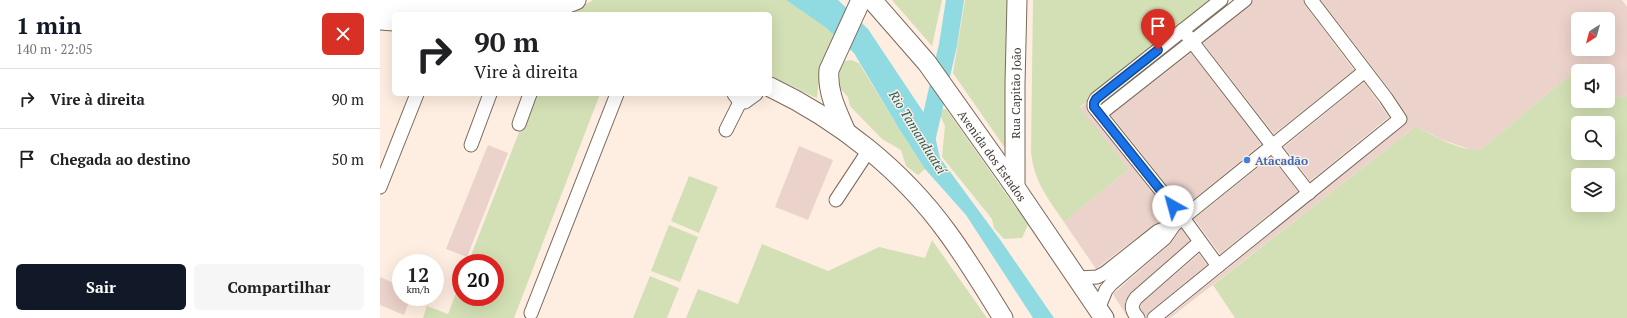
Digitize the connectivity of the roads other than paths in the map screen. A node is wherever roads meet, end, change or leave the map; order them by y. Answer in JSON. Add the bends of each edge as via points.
{"nodes":[{"id":1,"x":576,"y":0,"type":"edge"},
{"id":2,"x":872,"y":0,"type":"edge"},
{"id":3,"x":1017,"y":0,"type":"edge"},
{"id":4,"x":1221,"y":0,"type":"edge"},
{"id":5,"x":1245,"y":0,"type":"edge"},
{"id":6,"x":1311,"y":0,"type":"edge"},
{"id":7,"x":380,"y":3,"type":"edge"},
{"id":8,"x":858,"y":7,"type":"edge"},
{"id":9,"x":380,"y":20,"type":"edge"},
{"id":10,"x":392,"y":21,"type":"edge"},
{"id":11,"x":1183,"y":30,"type":"junction"},
{"id":12,"x":1192,"y":43,"type":"junction"},
{"id":13,"x":1365,"y":71,"type":"junction"},
{"id":14,"x":772,"y":88,"type":"edge"},
{"id":15,"x":416,"y":96,"type":"edge"},
{"id":16,"x":489,"y":96,"type":"edge"},
{"id":17,"x":529,"y":96,"type":"edge"},
{"id":18,"x":616,"y":96,"type":"edge"},
{"id":19,"x":754,"y":96,"type":"edge"},
{"id":20,"x":737,"y":98,"type":"edge"},
{"id":21,"x":1100,"y":114,"type":"junction"},
{"id":22,"x":519,"y":124,"type":"dead end"},
{"id":23,"x":726,"y":130,"type":"dead end"},
{"id":24,"x":846,"y":132,"type":"junction"},
{"id":25,"x":471,"y":145,"type":"dead end"},
{"id":26,"x":1272,"y":145,"type":"junction"},
{"id":27,"x":869,"y":150,"type":"junction"},
{"id":28,"x":380,"y":187,"type":"edge"},
{"id":29,"x":1015,"y":187,"type":"junction"},
{"id":30,"x":1309,"y":193,"type":"junction"},
{"id":31,"x":836,"y":200,"type":"dead end"},
{"id":32,"x":1178,"y":222,"type":"junction"},
{"id":33,"x":1200,"y":242,"type":"junction"},
{"id":34,"x":1218,"y":266,"type":"junction"},
{"id":35,"x":1078,"y":278,"type":"junction"},
{"id":36,"x":531,"y":313,"type":"dead end"},
{"id":37,"x":1101,"y":313,"type":"edge"},
{"id":38,"x":1004,"y":318,"type":"edge"},
{"id":39,"x":1138,"y":318,"type":"edge"},
{"id":40,"x":1154,"y":318,"type":"edge"}],
"edges":[{"from":1,"to":7,"type":"highway","via":[[558,7],[542,9]]},
{"from":2,"to":29,"type":"highway","name":"Avenida dos Estados","via":[[927,63]]},
{"from":3,"to":29,"type":"highway","name":"Rua Capitão João"},
{"from":4,"to":11,"type":"lane"},
{"from":5,"to":12,"type":"lane"},
{"from":6,"to":13,"type":"lane"},
{"from":8,"to":24,"type":"highway","via":[[829,70],[828,81],[832,101]]},
{"from":9,"to":10,"type":"highway"},
{"from":11,"to":12,"type":"lane"},
{"from":11,"to":21,"type":"lane","via":[[1096,99],[1094,107]]},
{"from":12,"to":21,"type":"lane"},
{"from":12,"to":26,"type":"lane"},
{"from":13,"to":26,"type":"lane"},
{"from":13,"to":30,"type":"lane","via":[[1400,119]]},
{"from":14,"to":24,"type":"highway","via":[[816,111]]},
{"from":15,"to":28,"type":"lane"},
{"from":16,"to":25,"type":"lane"},
{"from":17,"to":22,"type":"lane"},
{"from":18,"to":36,"type":"lane"},
{"from":19,"to":20,"type":"lane","via":[[749,101]]},
{"from":20,"to":23,"type":"lane"},
{"from":21,"to":32,"type":"lane"},
{"from":24,"to":27,"type":"highway"},
{"from":26,"to":30,"type":"lane"},
{"from":26,"to":32,"type":"lane"},
{"from":27,"to":31,"type":"lane"},
{"from":27,"to":38,"type":"highway","via":[[918,195],[947,232]]},
{"from":29,"to":35,"type":"highway","name":"Avenida dos Estados"},
{"from":30,"to":34,"type":"lane"},
{"from":32,"to":33,"type":"lane"},
{"from":32,"to":35,"type":"lane","via":[[1158,231],[1105,273],[1097,277]]},
{"from":32,"to":37,"type":"lane","via":[[1165,238],[1110,284],[1106,290]]},
{"from":33,"to":34,"type":"lane"},
{"from":33,"to":39,"type":"lane","via":[[1136,298],[1132,311]]},
{"from":34,"to":40,"type":"lane"},
{"from":35,"to":37,"type":"highway","name":"Avenida dos Estados"}]}
